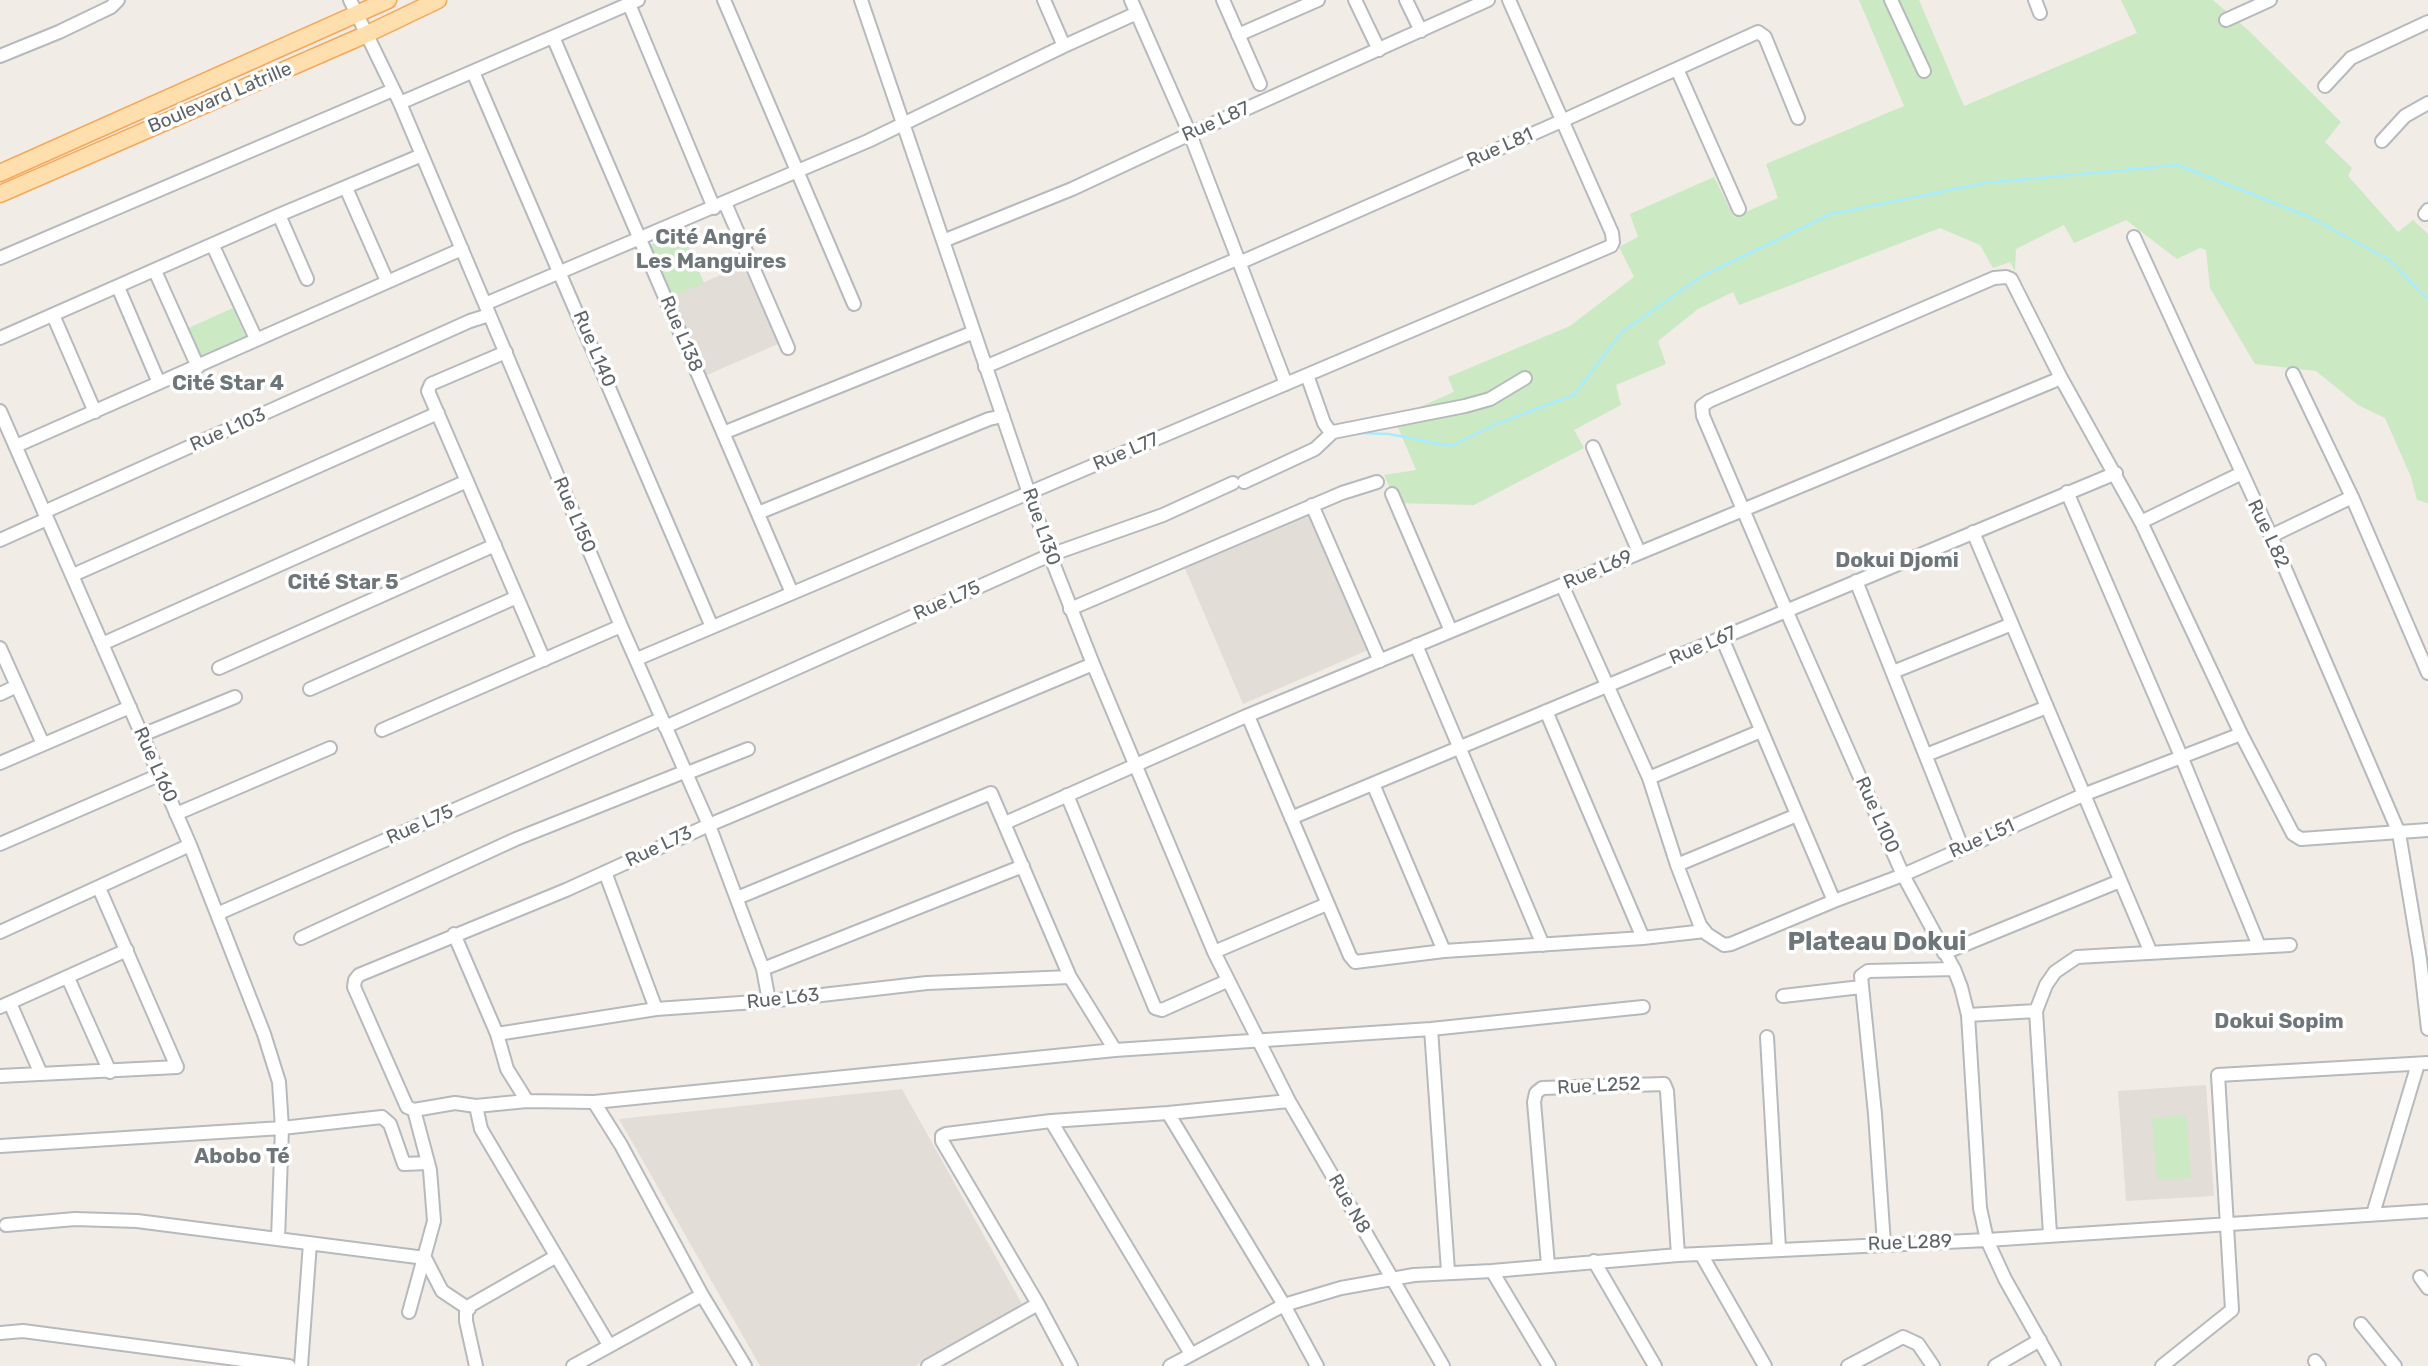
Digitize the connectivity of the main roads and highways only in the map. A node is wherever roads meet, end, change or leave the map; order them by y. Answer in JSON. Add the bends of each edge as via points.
{"nodes":[{"id":1,"x":388,"y":0,"type":"edge"},
{"id":2,"x":438,"y":0,"type":"edge"},
{"id":3,"x":353,"y":7,"type":"edge"},
{"id":4,"x":0,"y":173,"type":"edge"},
{"id":5,"x":0,"y":194,"type":"edge"}],
"edges":[{"from":1,"to":3,"type":"main road","name":"Boulevard Latrille"},
{"from":2,"to":5,"type":"main road","name":"Boulevard Latrille"},
{"from":3,"to":4,"type":"main road","name":"Boulevard Latrille"}]}
